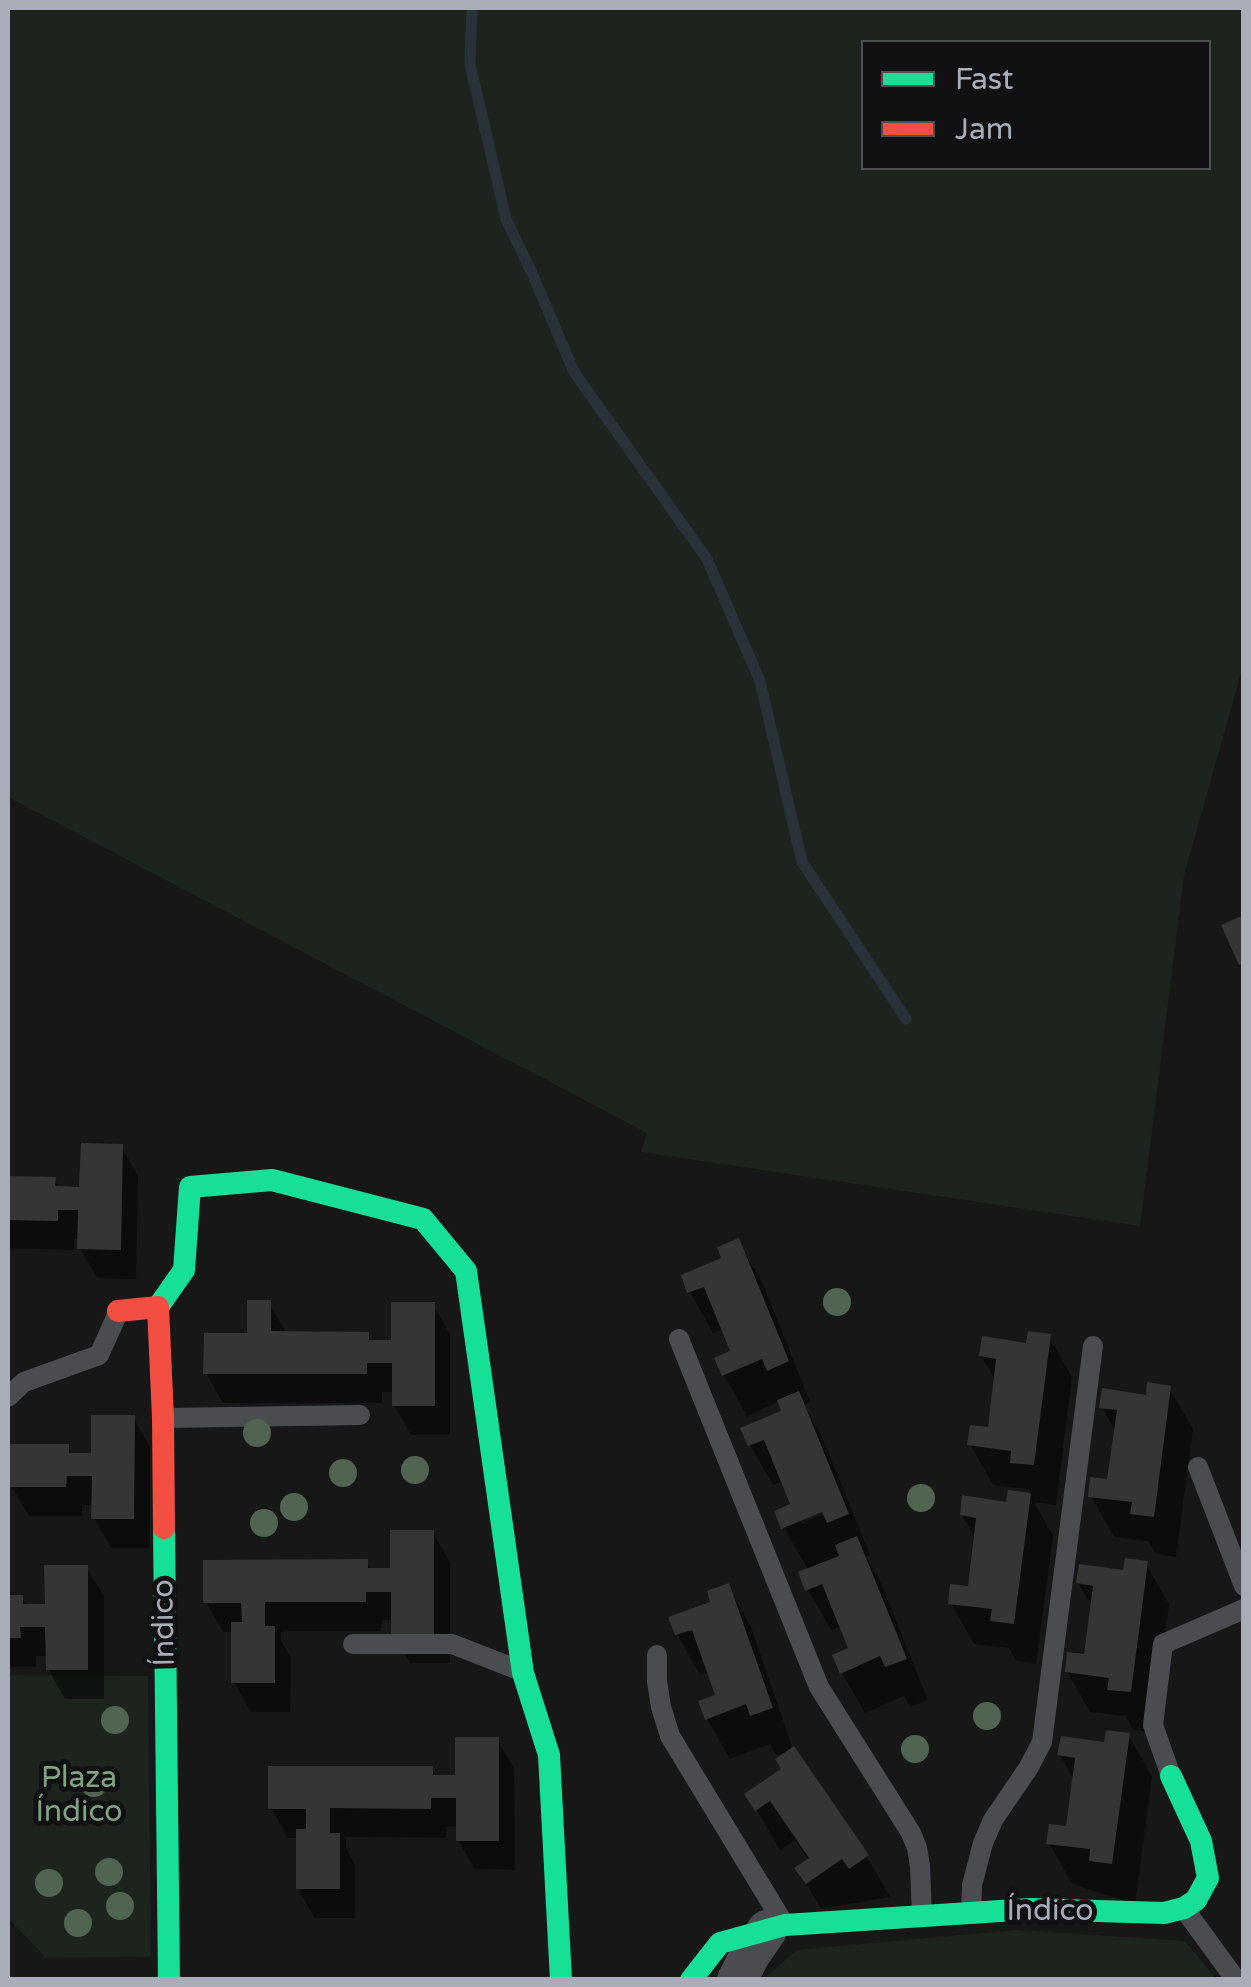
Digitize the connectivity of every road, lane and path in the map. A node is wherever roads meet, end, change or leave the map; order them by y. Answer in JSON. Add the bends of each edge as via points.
{"nodes":[{"id":1,"x":158,"y":1307,"type":"junction"},
{"id":2,"x":118,"y":1312,"type":"joint"},
{"id":3,"x":678,"y":1339,"type":"dead end"},
{"id":4,"x":1093,"y":1346,"type":"dead end"},
{"id":5,"x":8,"y":1397,"type":"edge"},
{"id":6,"x":360,"y":1415,"type":"dead end"},
{"id":7,"x":163,"y":1418,"type":"junction"},
{"id":8,"x":1198,"y":1468,"type":"dead end"},
{"id":9,"x":1244,"y":1586,"type":"edge"},
{"id":10,"x":1244,"y":1610,"type":"edge"},
{"id":11,"x":352,"y":1644,"type":"dead end"},
{"id":12,"x":657,"y":1655,"type":"dead end"},
{"id":13,"x":524,"y":1672,"type":"junction"},
{"id":14,"x":1171,"y":1776,"type":"joint"},
{"id":15,"x":1184,"y":1908,"type":"junction"},
{"id":16,"x":971,"y":1913,"type":"junction"},
{"id":17,"x":922,"y":1917,"type":"junction"},
{"id":18,"x":776,"y":1928,"type":"junction"},
{"id":19,"x":169,"y":1980,"type":"edge"},
{"id":20,"x":561,"y":1980,"type":"edge"},
{"id":21,"x":692,"y":1980,"type":"edge"},
{"id":22,"x":737,"y":1980,"type":"edge"},
{"id":23,"x":1236,"y":1980,"type":"edge"}],
"edges":[{"from":1,"to":2,"type":"street"},
{"from":1,"to":7,"type":"street","name":"Índico"},
{"from":1,"to":13,"type":"street","via":[[184,1270],[190,1188],[272,1180],[422,1219],[466,1271]]},
{"from":2,"to":5,"type":"lane","via":[[99,1355],[24,1382]]},
{"from":3,"to":17,"type":"lane","via":[[819,1688],[917,1848]]},
{"from":4,"to":16,"type":"lane","via":[[1042,1742],[983,1844]]},
{"from":6,"to":7,"type":"lane"},
{"from":7,"to":19,"type":"street","name":"Índico"},
{"from":8,"to":9,"type":"lane"},
{"from":10,"to":14,"type":"lane","via":[[1164,1644],[1153,1725]]},
{"from":11,"to":13,"type":"lane","via":[[452,1644]]},
{"from":12,"to":18,"type":"lane","via":[[670,1736]]},
{"from":13,"to":20,"type":"street","via":[[549,1755]]},
{"from":14,"to":15,"type":"street","via":[[1202,1841],[1208,1878]]},
{"from":15,"to":16,"type":"street","name":"Índico","via":[[1164,1914]]},
{"from":15,"to":23,"type":"lane"},
{"from":16,"to":17,"type":"street","name":"Índico"},
{"from":17,"to":18,"type":"street","name":"Índico"},
{"from":18,"to":21,"type":"street","name":"Índico","via":[[720,1943]]},
{"from":18,"to":22,"type":"street"}]}
